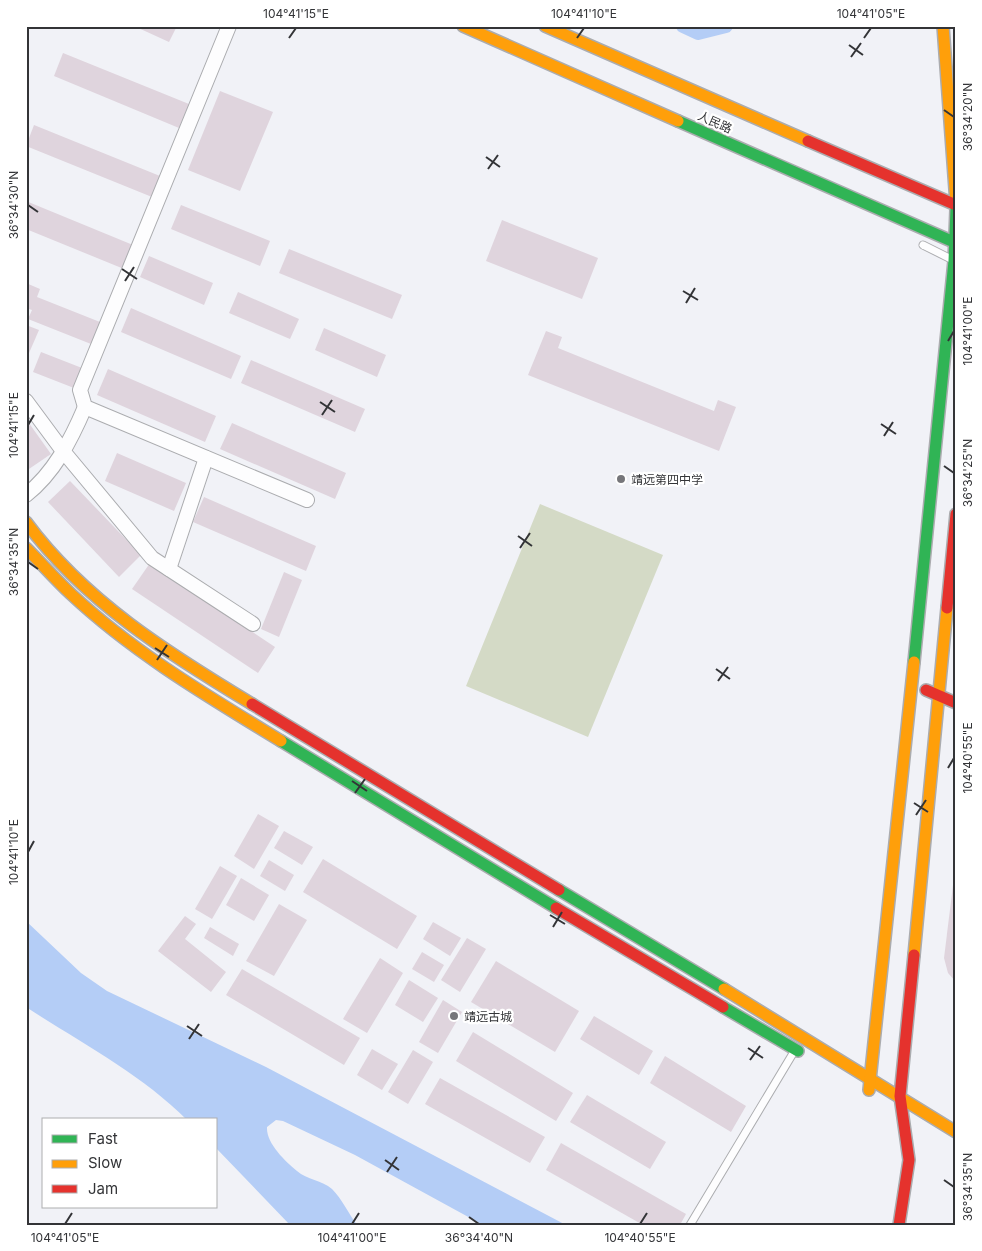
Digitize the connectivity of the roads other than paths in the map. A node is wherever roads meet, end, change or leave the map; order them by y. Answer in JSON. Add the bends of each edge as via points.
{"nodes":[{"id":1,"x":229,"y":26,"type":"edge"},
{"id":2,"x":463,"y":26,"type":"edge"},
{"id":3,"x":545,"y":26,"type":"edge"},
{"id":4,"x":943,"y":26,"type":"edge"},
{"id":5,"x":956,"y":204,"type":"edge"},
{"id":6,"x":956,"y":209,"type":"edge"},
{"id":7,"x":955,"y":242,"type":"edge"},
{"id":8,"x":922,"y":245,"type":"dead end"},
{"id":9,"x":955,"y":261,"type":"edge"},
{"id":10,"x":26,"y":401,"type":"edge"},
{"id":11,"x":84,"y":407,"type":"junction"},
{"id":12,"x":63,"y":451,"type":"junction"},
{"id":13,"x":206,"y":458,"type":"junction"},
{"id":14,"x":26,"y":495,"type":"edge"},
{"id":15,"x":307,"y":500,"type":"dead end"},
{"id":16,"x":956,"y":514,"type":"edge"},
{"id":17,"x":26,"y":522,"type":"edge"},
{"id":18,"x":26,"y":548,"type":"edge"},
{"id":19,"x":169,"y":569,"type":"junction"},
{"id":20,"x":253,"y":624,"type":"dead end"},
{"id":21,"x":928,"y":656,"type":"junction"},
{"id":22,"x":956,"y":674,"type":"edge"},
{"id":23,"x":911,"y":684,"type":"junction"},
{"id":24,"x":938,"y":695,"type":"junction"},
{"id":25,"x":956,"y":703,"type":"edge"},
{"id":26,"x":795,"y":1050,"type":"junction"},
{"id":27,"x":812,"y":1059,"type":"dead end"},
{"id":28,"x":871,"y":1079,"type":"junction"},
{"id":29,"x":900,"y":1096,"type":"junction"},
{"id":30,"x":904,"y":1113,"type":"junction"},
{"id":31,"x":926,"y":1128,"type":"dead end"},
{"id":32,"x":956,"y":1132,"type":"edge"},
{"id":33,"x":690,"y":1225,"type":"edge"},
{"id":34,"x":899,"y":1225,"type":"edge"}],
"edges":[{"from":1,"to":11,"type":"street","via":[[80,390]]},
{"from":2,"to":7,"type":"main road","name":"人民路"},
{"from":3,"to":5,"type":"main road","name":"人民路"},
{"from":4,"to":5,"type":"main road"},
{"from":6,"to":7,"type":"main road"},
{"from":7,"to":9,"type":"main road"},
{"from":8,"to":9,"type":"lane"},
{"from":9,"to":21,"type":"main road"},
{"from":10,"to":12,"type":"street"},
{"from":11,"to":12,"type":"street"},
{"from":11,"to":13,"type":"street"},
{"from":12,"to":14,"type":"street","via":[[38,485]]},
{"from":12,"to":19,"type":"street","via":[[152,558]]},
{"from":13,"to":15,"type":"street"},
{"from":13,"to":19,"type":"street"},
{"from":16,"to":21,"type":"main road"},
{"from":17,"to":28,"type":"main road","via":[[39,541],[94,594],[192,668]]},
{"from":18,"to":26,"type":"main road","via":[[72,595],[122,636],[202,692],[430,833]]},
{"from":19,"to":20,"type":"street"},
{"from":21,"to":22,"type":"main road"},
{"from":21,"to":23,"type":"main road"},
{"from":21,"to":24,"type":"main road"},
{"from":23,"to":24,"type":"main road"},
{"from":23,"to":28,"type":"main road"},
{"from":24,"to":25,"type":"main road"},
{"from":24,"to":29,"type":"main road"},
{"from":26,"to":27,"type":"main road"},
{"from":26,"to":33,"type":"lane"},
{"from":28,"to":29,"type":"main road"},
{"from":28,"to":30,"type":"main road","via":[[871,1095]]},
{"from":29,"to":30,"type":"main road"},
{"from":29,"to":32,"type":"main road"},
{"from":30,"to":31,"type":"main road"},
{"from":30,"to":34,"type":"main road","via":[[909,1160]]}]}
